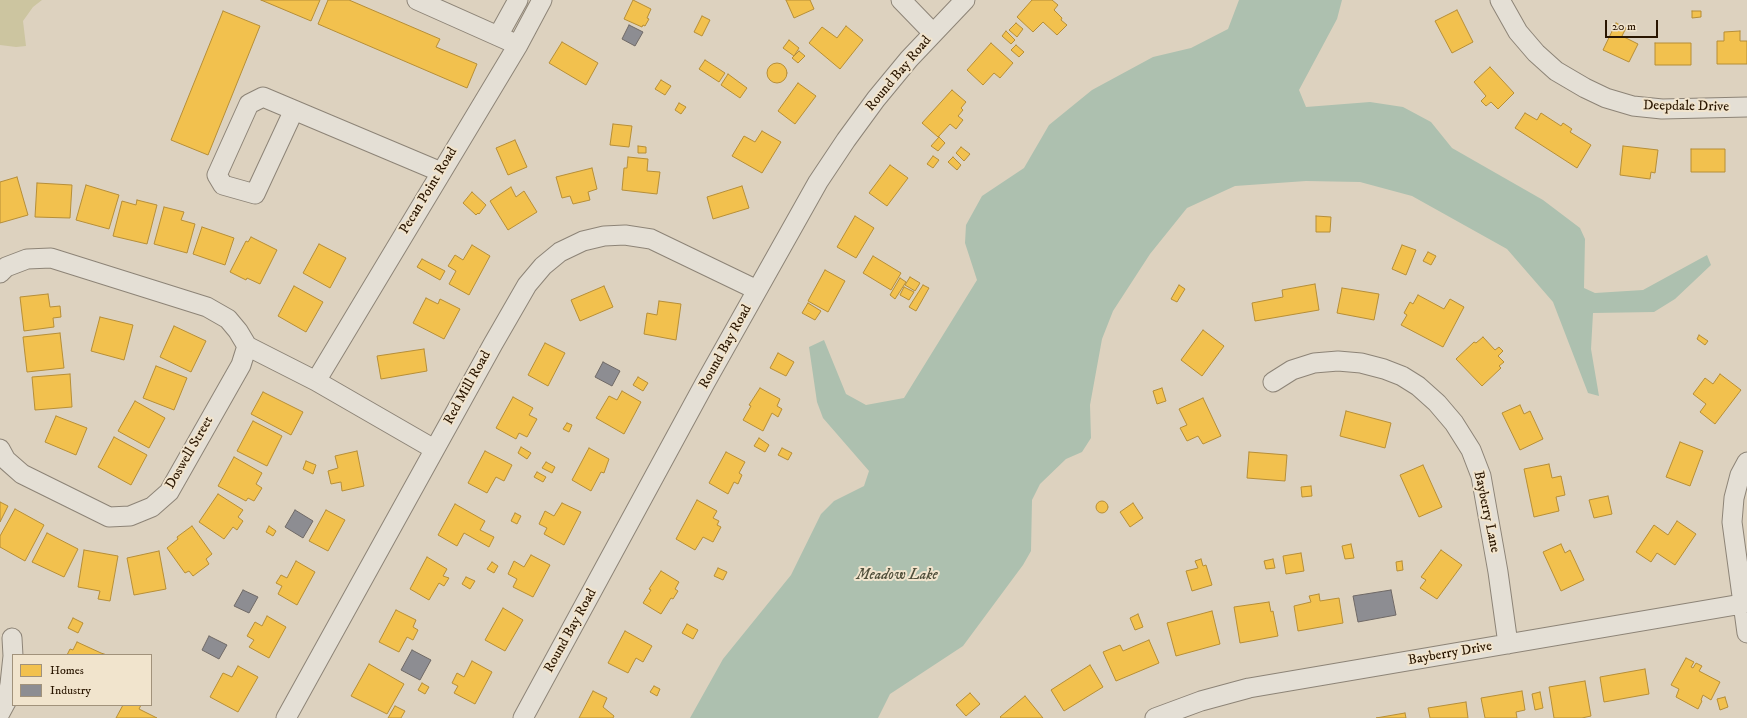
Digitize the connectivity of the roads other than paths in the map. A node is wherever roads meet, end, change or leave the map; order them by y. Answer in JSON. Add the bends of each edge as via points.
{"nodes":[{"id":1,"x":417,"y":0,"type":"edge"},
{"id":2,"x":518,"y":0,"type":"edge"},
{"id":3,"x":542,"y":0,"type":"edge"},
{"id":4,"x":901,"y":0,"type":"edge"},
{"id":5,"x":965,"y":0,"type":"edge"},
{"id":6,"x":1500,"y":0,"type":"edge"},
{"id":7,"x":933,"y":33,"type":"junction"},
{"id":8,"x":498,"y":36,"type":"junction"},
{"id":9,"x":518,"y":45,"type":"junction"},
{"id":10,"x":1747,"y":107,"type":"edge"},
{"id":11,"x":294,"y":110,"type":"junction"},
{"id":12,"x":441,"y":172,"type":"junction"},
{"id":13,"x":0,"y":273,"type":"edge"},
{"id":14,"x":757,"y":290,"type":"junction"},
{"id":15,"x":247,"y":346,"type":"junction"},
{"id":16,"x":316,"y":381,"type":"junction"},
{"id":17,"x":1273,"y":382,"type":"dead end"},
{"id":18,"x":0,"y":449,"type":"edge"},
{"id":19,"x":434,"y":449,"type":"junction"},
{"id":20,"x":1747,"y":462,"type":"edge"},
{"id":21,"x":1745,"y":603,"type":"edge"},
{"id":22,"x":1747,"y":633,"type":"edge"},
{"id":23,"x":12,"y":638,"type":"dead end"},
{"id":24,"x":1508,"y":644,"type":"junction"},
{"id":25,"x":13,"y":654,"type":"edge"},
{"id":26,"x":12,"y":665,"type":"edge"},
{"id":27,"x":0,"y":713,"type":"edge"},
{"id":28,"x":286,"y":718,"type":"edge"},
{"id":29,"x":523,"y":718,"type":"edge"},
{"id":30,"x":1155,"y":718,"type":"edge"}],
"edges":[{"from":1,"to":8,"type":"street"},
{"from":2,"to":8,"type":"street"},
{"from":3,"to":9,"type":"street","name":"Pecan Point Road"},
{"from":4,"to":7,"type":"street"},
{"from":5,"to":7,"type":"street","name":"Round Bay Road"},
{"from":6,"to":10,"type":"street","name":"Deepdale Drive","via":[[1518,32],[1536,53],[1556,71],[1606,98],[1633,106],[1662,109]]},
{"from":7,"to":14,"type":"street","name":"Round Bay Road","via":[[876,99],[846,140],[818,182]]},
{"from":8,"to":9,"type":"street"},
{"from":9,"to":12,"type":"street","name":"Pecan Point Road"},
{"from":11,"to":11,"type":"street","via":[[263,97],[249,104],[217,175],[223,185],[255,194]]},
{"from":11,"to":12,"type":"street"},
{"from":12,"to":16,"type":"street","name":"Pecan Point Road"},
{"from":13,"to":15,"type":"street","via":[[6,267],[26,259],[51,258],[207,307],[228,319]]},
{"from":14,"to":19,"type":"street","name":"Red Mill Road","via":[[651,239],[625,235],[604,236],[583,241],[566,249],[543,266],[527,285]]},
{"from":14,"to":29,"type":"street","name":"Round Bay Road"},
{"from":15,"to":16,"type":"street"},
{"from":15,"to":18,"type":"street","name":"Doswell Street","via":[[241,365],[169,492],[145,510],[130,516],[109,517],[22,474],[6,460]]},
{"from":16,"to":19,"type":"street"},
{"from":17,"to":24,"type":"street","name":"Bayberry Lane","via":[[1292,370],[1314,364],[1338,361],[1361,363],[1402,376],[1437,403],[1454,423],[1471,450],[1481,476]]},
{"from":19,"to":28,"type":"street","name":"Red Mill Road"},
{"from":20,"to":21,"type":"street","via":[[1740,475],[1734,498],[1732,522]]},
{"from":21,"to":22,"type":"street"},
{"from":21,"to":24,"type":"street","name":"Bayberry Drive"},
{"from":23,"to":25,"type":"street"},
{"from":24,"to":30,"type":"street","name":"Bayberry Drive","via":[[1249,688],[1200,701]]},
{"from":26,"to":27,"type":"street","via":[[7,700]]}]}
